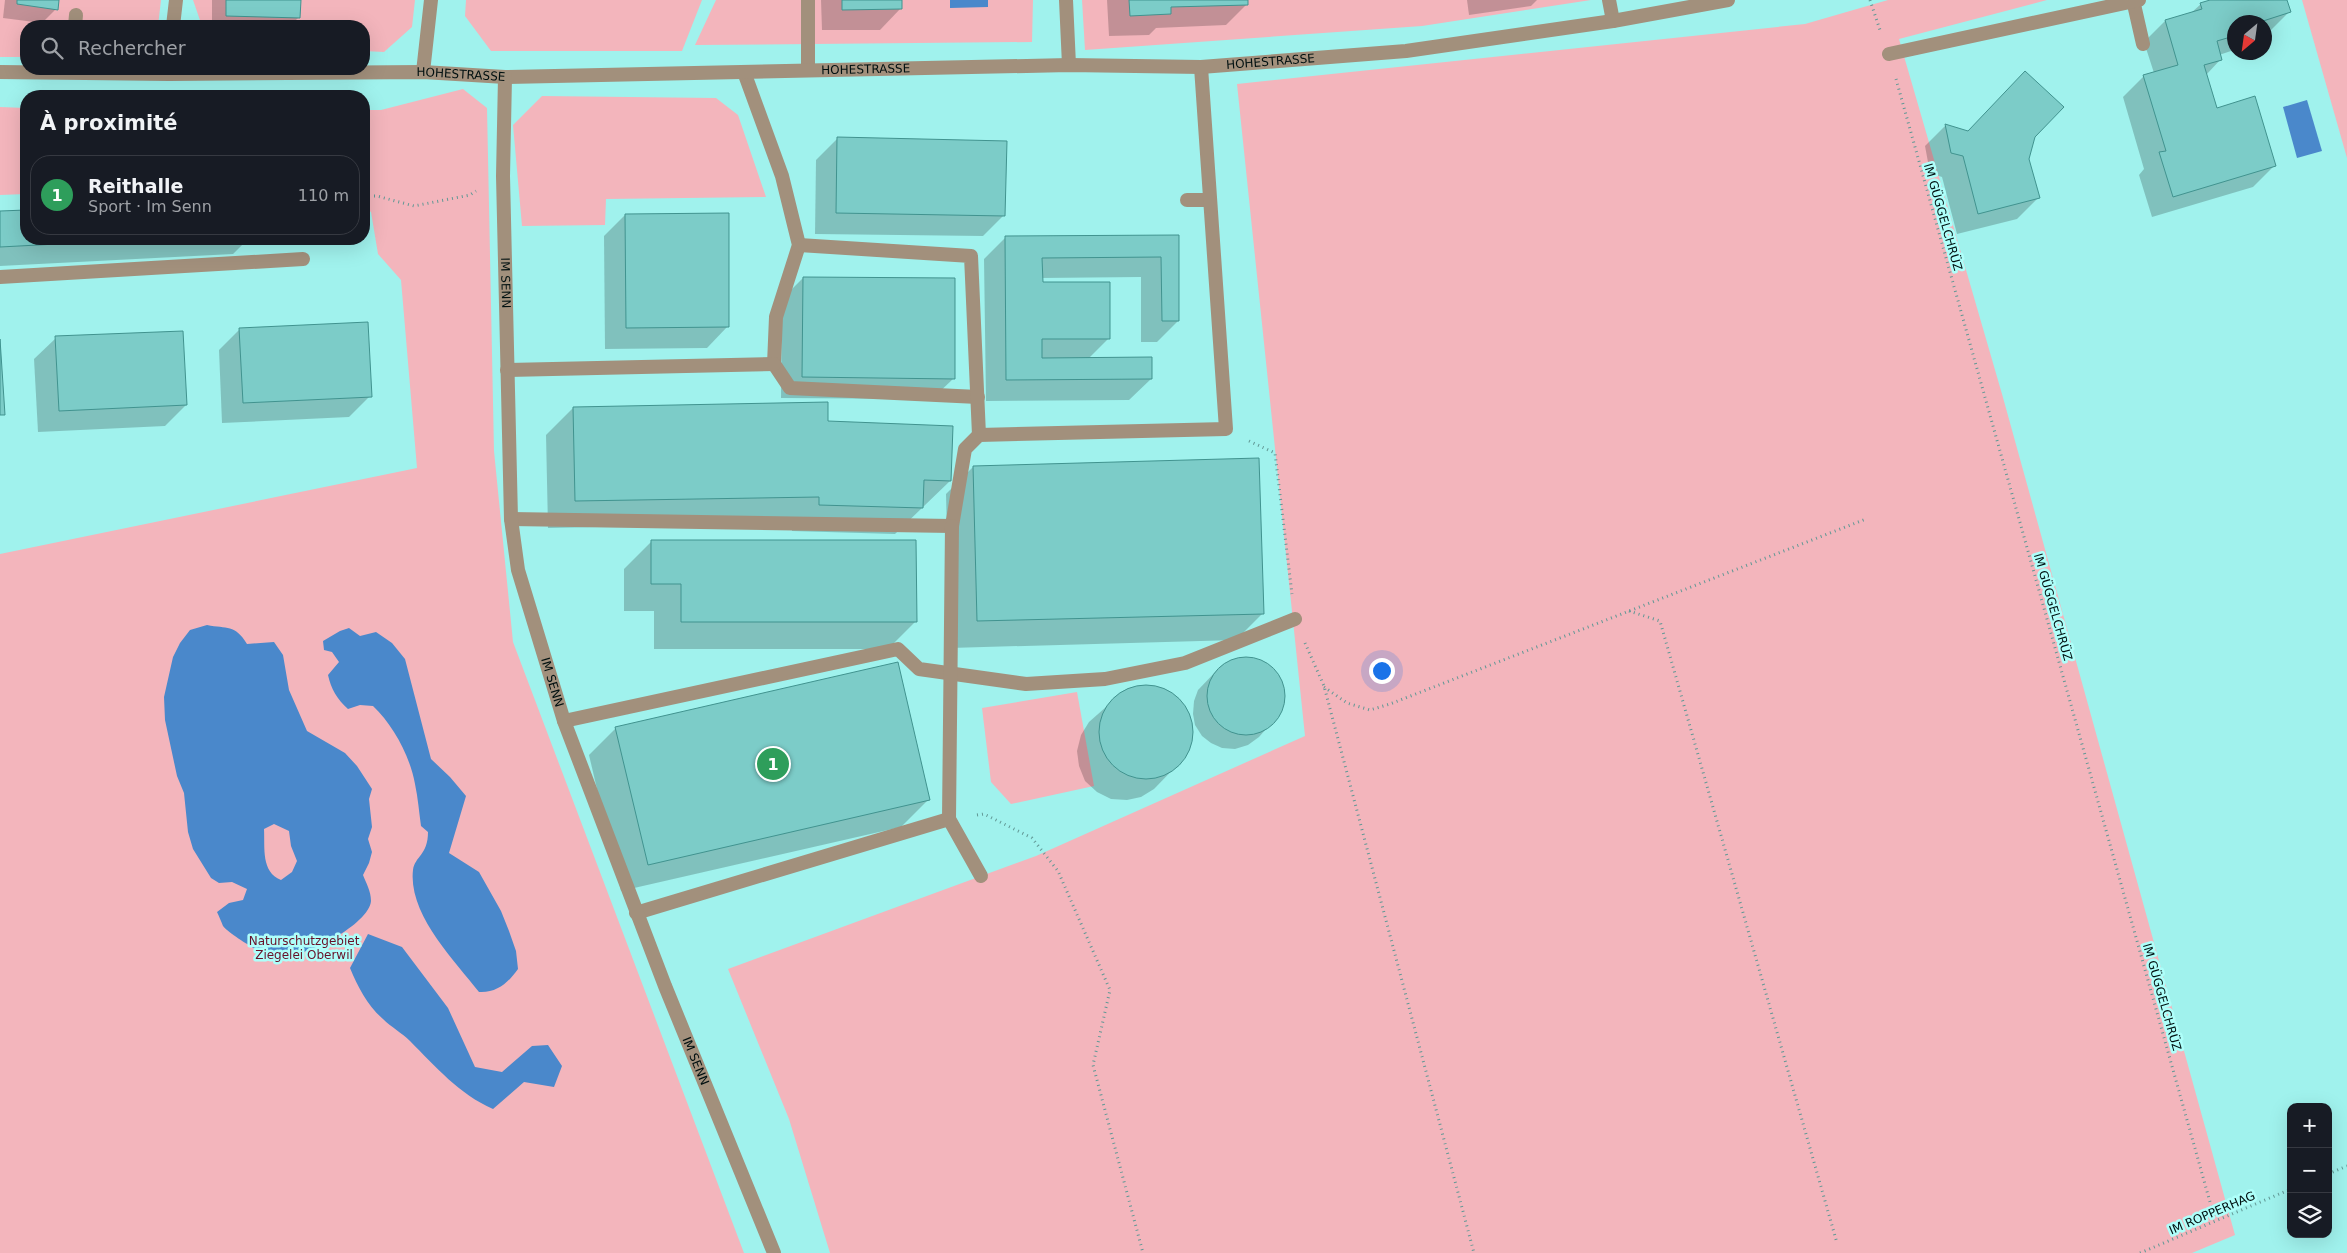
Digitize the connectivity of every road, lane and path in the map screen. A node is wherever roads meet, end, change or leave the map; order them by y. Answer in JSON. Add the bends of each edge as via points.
{"nodes":[{"id":1,"x":176,"y":0,"type":"edge"},
{"id":2,"x":431,"y":0,"type":"edge"},
{"id":3,"x":808,"y":0,"type":"edge"},
{"id":4,"x":1066,"y":0,"type":"edge"},
{"id":5,"x":1609,"y":0,"type":"edge"},
{"id":6,"x":1728,"y":0,"type":"edge"},
{"id":7,"x":1870,"y":0,"type":"edge"},
{"id":8,"x":2135,"y":0,"type":"edge"},
{"id":9,"x":174,"y":20,"type":"edge"},
{"id":10,"x":1613,"y":21,"type":"junction"},
{"id":11,"x":2143,"y":44,"type":"dead end"},
{"id":12,"x":1889,"y":54,"type":"junction"},
{"id":13,"x":1069,"y":65,"type":"junction"},
{"id":14,"x":1201,"y":67,"type":"junction"},
{"id":15,"x":808,"y":70,"type":"junction"},
{"id":16,"x":0,"y":72,"type":"edge"},
{"id":17,"x":20,"y":72,"type":"edge"},
{"id":18,"x":370,"y":72,"type":"edge"},
{"id":19,"x":423,"y":72,"type":"junction"},
{"id":20,"x":744,"y":72,"type":"junction"},
{"id":21,"x":505,"y":77,"type":"junction"},
{"id":22,"x":503,"y":176,"type":"junction"},
{"id":23,"x":370,"y":196,"type":"edge"},
{"id":24,"x":1187,"y":200,"type":"dead end"},
{"id":25,"x":1210,"y":200,"type":"junction"},
{"id":26,"x":799,"y":246,"type":"junction"},
{"id":27,"x":303,"y":259,"type":"dead end"},
{"id":28,"x":0,"y":277,"type":"edge"},
{"id":29,"x":774,"y":364,"type":"junction"},
{"id":30,"x":507,"y":370,"type":"junction"},
{"id":31,"x":978,"y":397,"type":"junction"},
{"id":32,"x":1226,"y":429,"type":"junction"},
{"id":33,"x":979,"y":435,"type":"junction"},
{"id":34,"x":511,"y":519,"type":"junction"},
{"id":35,"x":1866,"y":519,"type":"dead end"},
{"id":36,"x":952,"y":526,"type":"junction"},
{"id":37,"x":1629,"y":611,"type":"junction"},
{"id":38,"x":1295,"y":619,"type":"junction"},
{"id":39,"x":951,"y":672,"type":"junction"},
{"id":40,"x":1324,"y":686,"type":"junction"},
{"id":41,"x":564,"y":721,"type":"junction"},
{"id":42,"x":949,"y":819,"type":"junction"},
{"id":43,"x":981,"y":876,"type":"dead end"},
{"id":44,"x":636,"y":914,"type":"junction"},
{"id":45,"x":2347,"y":1166,"type":"edge"},
{"id":46,"x":2332,"y":1172,"type":"edge"},
{"id":47,"x":2287,"y":1191,"type":"edge"},
{"id":48,"x":2215,"y":1220,"type":"junction"},
{"id":49,"x":1836,"y":1243,"type":"dead end"},
{"id":50,"x":774,"y":1253,"type":"edge"},
{"id":51,"x":1143,"y":1253,"type":"edge"},
{"id":52,"x":1474,"y":1253,"type":"edge"},
{"id":53,"x":2140,"y":1253,"type":"edge"}],
"edges":[{"from":1,"to":9,"type":"street"},
{"from":2,"to":19,"type":"street"},
{"from":3,"to":15,"type":"street"},
{"from":4,"to":13,"type":"street"},
{"from":5,"to":10,"type":"street"},
{"from":6,"to":10,"type":"street","name":"HOHESTRASSE"},
{"from":7,"to":12,"type":"path","name":"IM GÜGGELCHRÜZ"},
{"from":8,"to":11,"type":"street"},
{"from":8,"to":12,"type":"street"},
{"from":10,"to":14,"type":"street","name":"HOHESTRASSE","via":[[1406,50]]},
{"from":12,"to":48,"type":"path","name":"IM GÜGGELCHRÜZ"},
{"from":13,"to":14,"type":"street","name":"HOHESTRASSE"},
{"from":13,"to":15,"type":"street","name":"HOHESTRASSE"},
{"from":14,"to":25,"type":"street"},
{"from":15,"to":20,"type":"street","name":"HOHESTRASSE"},
{"from":16,"to":17,"type":"street","name":"HOHESTRASSE"},
{"from":18,"to":19,"type":"street","name":"HOHESTRASSE"},
{"from":19,"to":21,"type":"street","name":"HOHESTRASSE"},
{"from":20,"to":21,"type":"street","name":"HOHESTRASSE"},
{"from":20,"to":26,"type":"street","via":[[782,176]]},
{"from":21,"to":22,"type":"street","name":"IM SENN"},
{"from":22,"to":23,"type":"path","via":[[470,195],[414,206]]},
{"from":22,"to":30,"type":"street","name":"IM SENN"},
{"from":24,"to":25,"type":"street"},
{"from":25,"to":32,"type":"street"},
{"from":26,"to":29,"type":"street","via":[[776,317]]},
{"from":26,"to":31,"type":"street","via":[[971,256]]},
{"from":27,"to":28,"type":"street"},
{"from":29,"to":30,"type":"street"},
{"from":29,"to":31,"type":"street","via":[[790,388]]},
{"from":30,"to":34,"type":"street","name":"IM SENN"},
{"from":31,"to":33,"type":"street"},
{"from":32,"to":33,"type":"street"},
{"from":32,"to":38,"type":"path","via":[[1275,453]]},
{"from":33,"to":36,"type":"street","via":[[965,449]]},
{"from":34,"to":36,"type":"street"},
{"from":34,"to":41,"type":"street","name":"IM SENN","via":[[518,570]]},
{"from":35,"to":37,"type":"path"},
{"from":36,"to":39,"type":"street"},
{"from":37,"to":40,"type":"path","via":[[1370,710],[1347,703]]},
{"from":37,"to":49,"type":"path","via":[[1660,621]]},
{"from":38,"to":39,"type":"street","via":[[1185,663],[1105,680],[1026,684]]},
{"from":38,"to":40,"type":"path"},
{"from":39,"to":41,"type":"street","via":[[919,669],[898,649]]},
{"from":39,"to":42,"type":"street"},
{"from":40,"to":52,"type":"path"},
{"from":41,"to":44,"type":"street","name":"IM SENN"},
{"from":42,"to":43,"type":"street"},
{"from":42,"to":44,"type":"street"},
{"from":42,"to":51,"type":"path","via":[[984,814],[1032,838],[1058,871],[1110,990],[1093,1065]]},
{"from":44,"to":50,"type":"street","name":"IM SENN"},
{"from":45,"to":46,"type":"path"},
{"from":47,"to":48,"type":"path","name":"IM ROPPERHAG"},
{"from":48,"to":53,"type":"path","name":"IM ROPPERHAG"}]}
